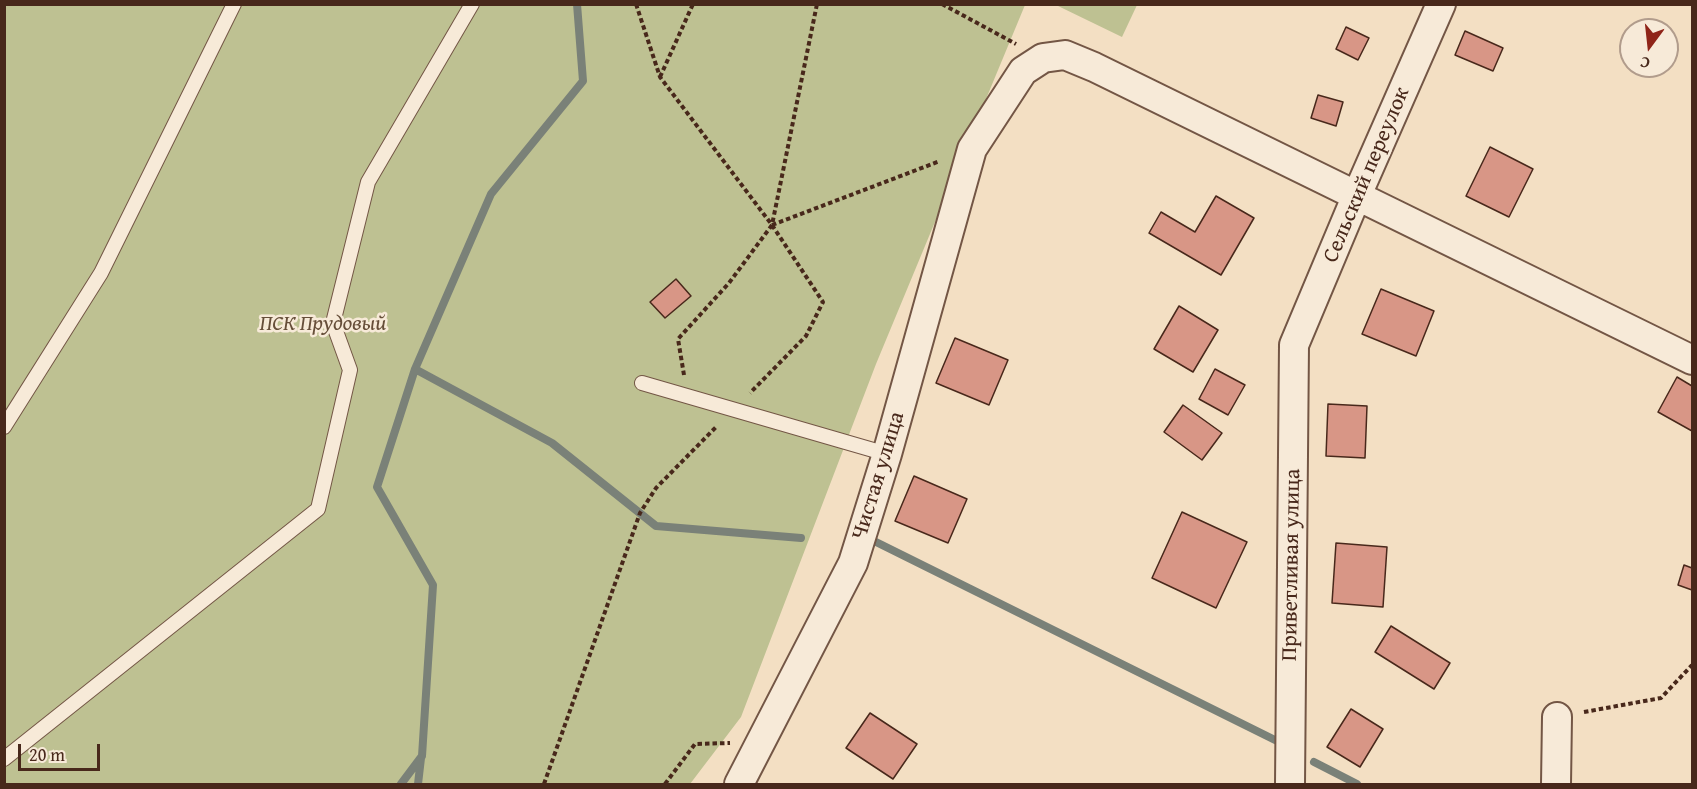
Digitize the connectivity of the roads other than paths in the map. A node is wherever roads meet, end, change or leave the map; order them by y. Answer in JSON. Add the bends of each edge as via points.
{"nodes":[{"id":1,"x":234,"y":4,"type":"edge"},
{"id":2,"x":471,"y":4,"type":"edge"},
{"id":3,"x":1441,"y":4,"type":"edge"},
{"id":4,"x":1357,"y":195,"type":"junction"},
{"id":5,"x":1294,"y":345,"type":"joint"},
{"id":6,"x":1692,"y":360,"type":"edge"},
{"id":7,"x":642,"y":383,"type":"dead end"},
{"id":8,"x":4,"y":427,"type":"edge"},
{"id":9,"x":886,"y":454,"type":"junction"},
{"id":10,"x":1557,"y":717,"type":"road end"},
{"id":11,"x":4,"y":759,"type":"edge"},
{"id":12,"x":739,"y":784,"type":"edge"},
{"id":13,"x":1290,"y":784,"type":"edge"},
{"id":14,"x":1556,"y":784,"type":"edge"}],
"edges":[{"from":1,"to":8,"type":"lane","via":[[101,273]]},
{"from":2,"to":11,"type":"lane","via":[[368,182],[333,323],[350,370],[318,508]]},
{"from":3,"to":4,"type":"street","name":"Сельский переулок"},
{"from":4,"to":5,"type":"street","name":"Сельский переулок"},
{"from":4,"to":6,"type":"street"},
{"from":4,"to":9,"type":"street","name":"Чистая улица","via":[[1094,67],[1065,55],[1043,58],[1023,71],[972,149]]},
{"from":5,"to":13,"type":"street","name":"Приветливая улица"},
{"from":7,"to":9,"type":"lane"},
{"from":9,"to":12,"type":"street","name":"Чистая улица","via":[[853,563]]},
{"from":10,"to":14,"type":"street"}]}
